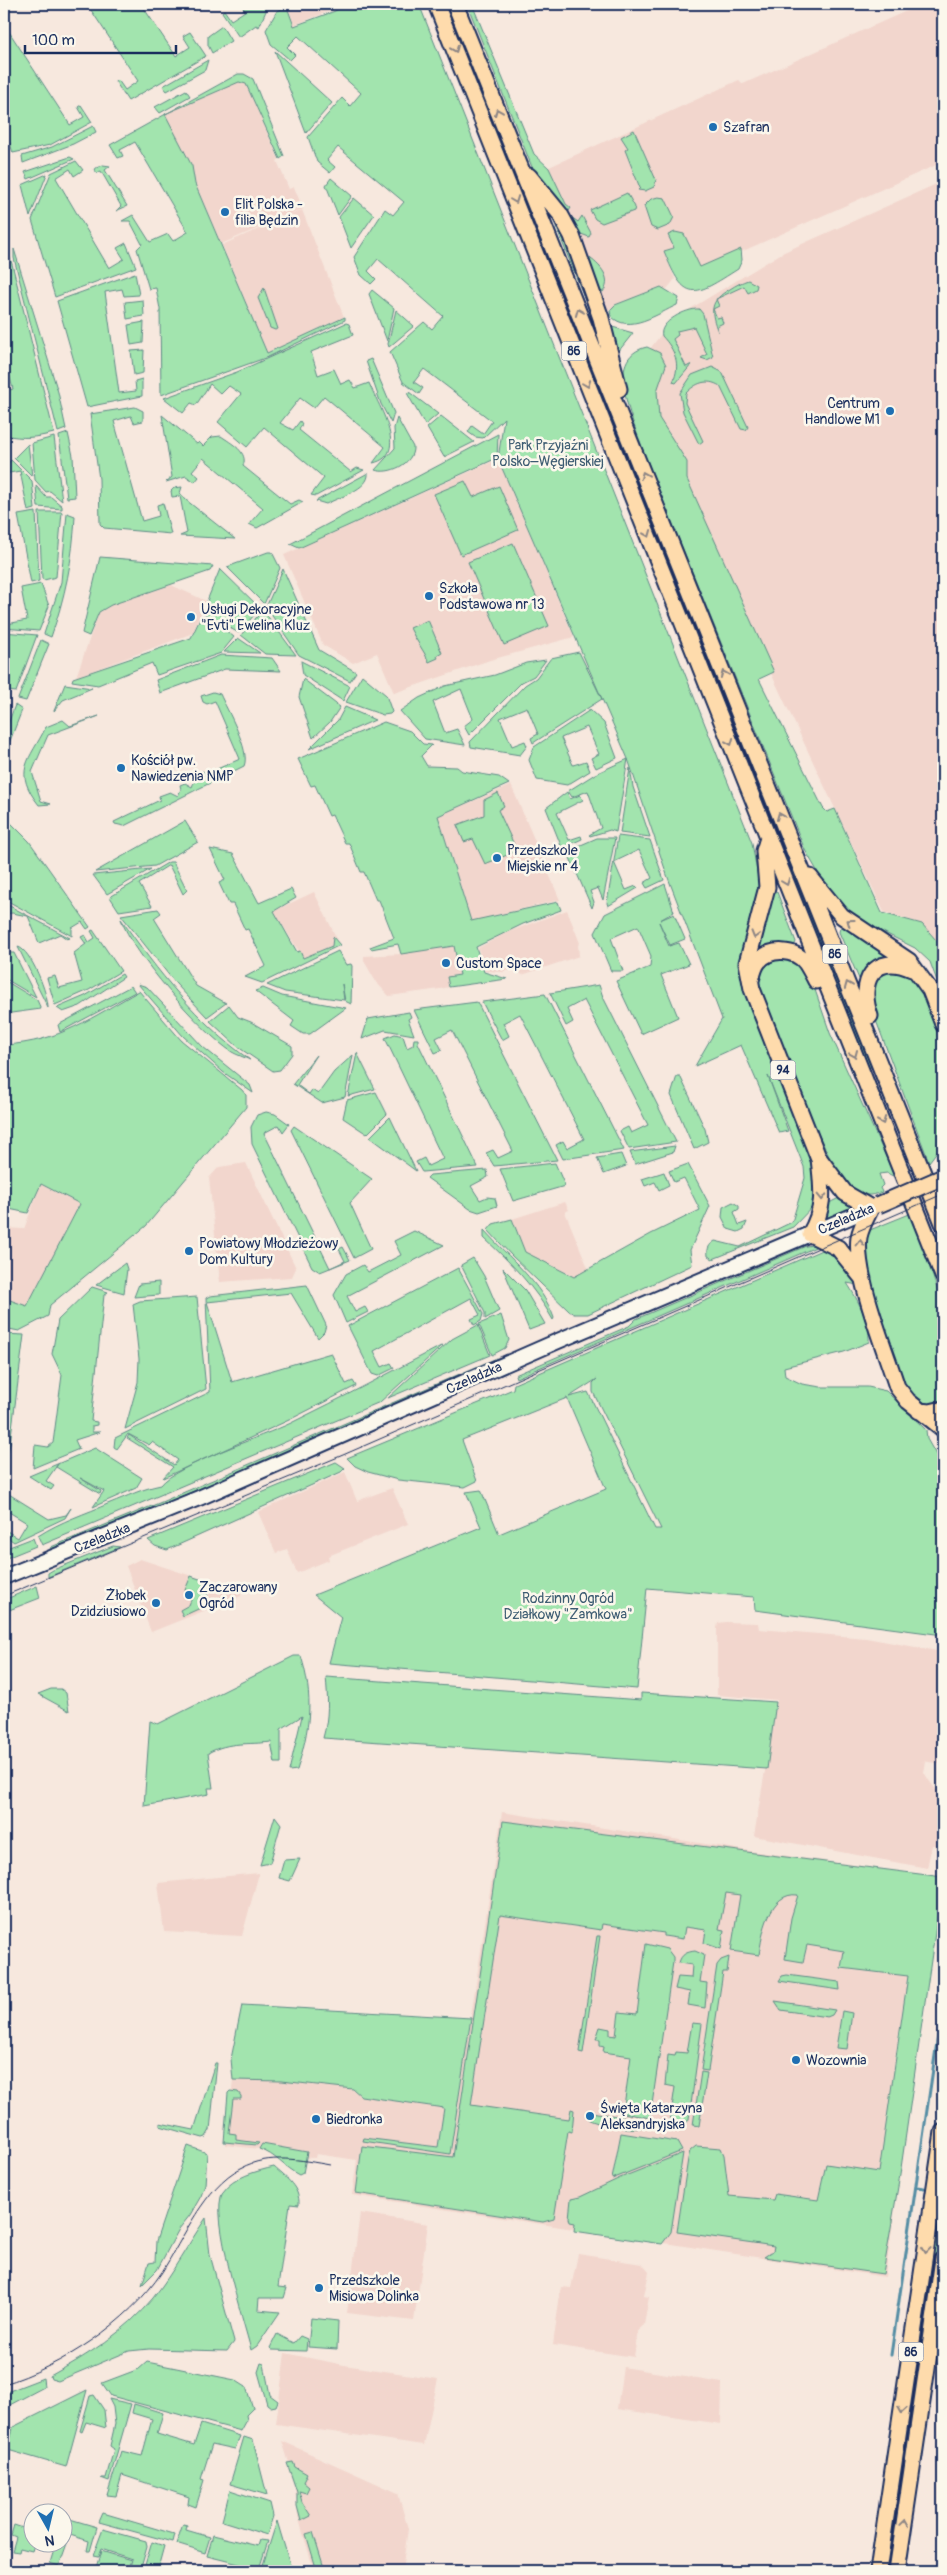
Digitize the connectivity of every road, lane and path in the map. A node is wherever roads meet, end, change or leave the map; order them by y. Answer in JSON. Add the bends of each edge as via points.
{"nodes":[{"id":1,"x":436,"y":4,"type":"edge"},
{"id":2,"x":455,"y":4,"type":"edge"},
{"id":3,"x":516,"y":157,"type":"junction"},
{"id":4,"x":636,"y":455,"type":"junction"},
{"id":5,"x":768,"y":837,"type":"junction"},
{"id":6,"x":798,"y":862,"type":"junction"},
{"id":7,"x":918,"y":971,"type":"junction"},
{"id":8,"x":751,"y":982,"type":"junction"},
{"id":9,"x":829,"y":993,"type":"junction"},
{"id":10,"x":943,"y":1024,"type":"edge"},
{"id":11,"x":873,"y":1046,"type":"junction"},
{"id":12,"x":818,"y":1157,"type":"junction"},
{"id":13,"x":943,"y":1177,"type":"edge"},
{"id":14,"x":875,"y":1207,"type":"junction"},
{"id":15,"x":943,"y":1223,"type":"edge"},
{"id":16,"x":810,"y":1234,"type":"junction"},
{"id":17,"x":943,"y":1276,"type":"edge"},
{"id":18,"x":863,"y":1280,"type":"junction"},
{"id":19,"x":943,"y":1409,"type":"edge"},
{"id":20,"x":920,"y":1411,"type":"junction"},
{"id":21,"x":943,"y":1429,"type":"edge"},
{"id":22,"x":4,"y":1577,"type":"edge"},
{"id":23,"x":943,"y":2132,"type":"edge"},
{"id":24,"x":943,"y":2260,"type":"edge"},
{"id":25,"x":878,"y":2571,"type":"edge"},
{"id":26,"x":897,"y":2571,"type":"edge"}],
"edges":[{"from":1,"to":5,"type":"main road","number":"86","one_way":true},
{"from":3,"to":2,"type":"main road","number":"86","one_way":true},
{"from":4,"to":3,"type":"main road","number":"86","one_way":true},
{"from":3,"to":4,"type":"main road","via":[[560,214],[572,236],[601,318],[615,377],[636,437]]},
{"from":6,"to":4,"type":"main road","number":"86","one_way":true},
{"from":5,"to":8,"type":"main road","number":"94","one_way":true,"via":[[764,851],[767,887],[747,963]]},
{"from":5,"to":9,"type":"main road","number":"86","one_way":true},
{"from":7,"to":6,"type":"main road","one_way":true,"via":[[903,957],[842,916]]},
{"from":11,"to":6,"type":"main road","number":"86","one_way":true},
{"from":7,"to":10,"type":"main road","via":[[930,990]]},
{"from":7,"to":11,"type":"main road","via":[[890,963],[875,969],[870,976],[864,993],[875,1031]]},
{"from":8,"to":9,"type":"main road","via":[[755,967],[762,958],[774,952],[790,952],[806,963],[819,985]]},
{"from":8,"to":12,"type":"main road","number":"94"},
{"from":9,"to":17,"type":"main road","number":"86","one_way":true},
{"from":11,"to":15,"type":"main road","number":"86"},
{"from":12,"to":14,"type":"main road","number":"94","via":[[846,1193]]},
{"from":12,"to":16,"type":"main road","number":"94","one_way":true,"via":[[823,1202],[820,1217]]},
{"from":13,"to":14,"type":"main road","name":"Czeladzka","bridge":true},
{"from":14,"to":16,"type":"main road","name":"Czeladzka"},
{"from":18,"to":14,"type":"main road","one_way":true,"via":[[860,1231]]},
{"from":16,"to":18,"type":"main road","via":[[838,1248]]},
{"from":16,"to":22,"type":"main road","name":"Czeladzka","via":[[198,1498]]},
{"from":18,"to":20,"type":"main road","via":[[897,1387]]},
{"from":19,"to":20,"type":"main road"},
{"from":20,"to":21,"type":"main road"},
{"from":23,"to":25,"type":"main road","number":"86","one_way":true},
{"from":26,"to":24,"type":"main road","number":"86","one_way":true}]}
